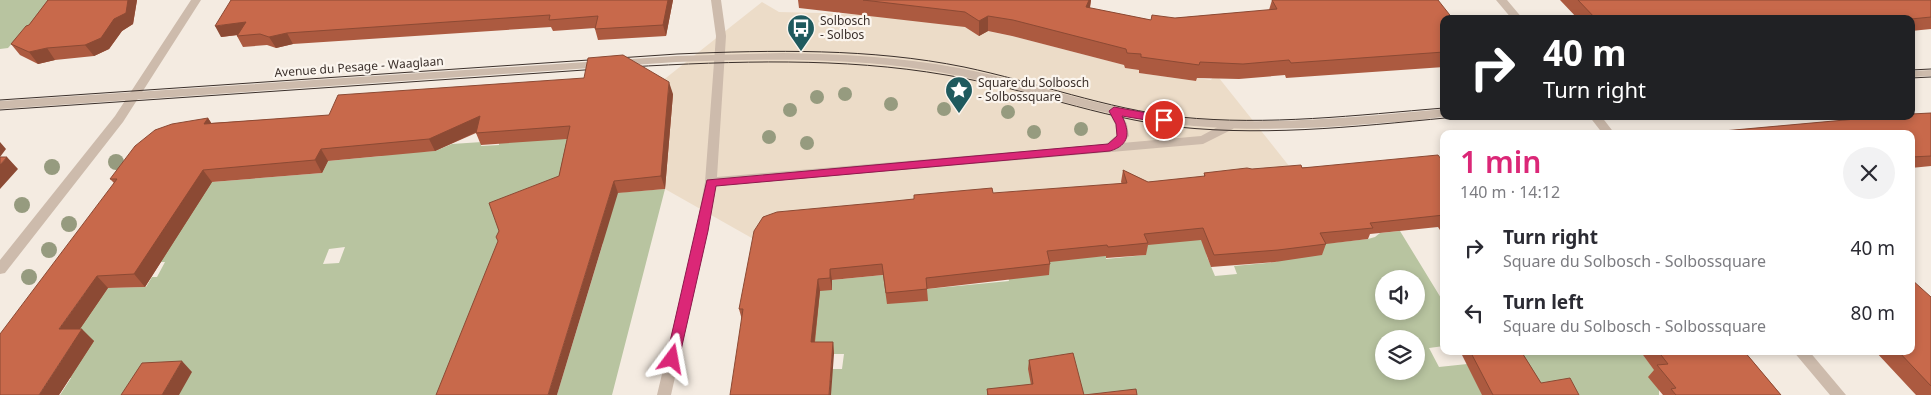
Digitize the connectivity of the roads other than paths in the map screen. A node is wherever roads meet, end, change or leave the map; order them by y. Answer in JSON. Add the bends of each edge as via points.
{"nodes":[{"id":1,"x":196,"y":0,"type":"edge"},
{"id":2,"x":716,"y":0,"type":"edge"},
{"id":3,"x":1501,"y":0,"type":"edge"},
{"id":4,"x":1514,"y":15,"type":"edge"},
{"id":5,"x":720,"y":58,"type":"junction"},
{"id":6,"x":1931,"y":73,"type":"edge"},
{"id":7,"x":1915,"y":74,"type":"edge"},
{"id":8,"x":135,"y":96,"type":"junction"},
{"id":9,"x":0,"y":105,"type":"edge"},
{"id":10,"x":1114,"y":111,"type":"junction"},
{"id":11,"x":1440,"y":113,"type":"edge"},
{"id":12,"x":1598,"y":120,"type":"edge"},
{"id":13,"x":1229,"y":126,"type":"junction"},
{"id":14,"x":1606,"y":130,"type":"edge"},
{"id":15,"x":1110,"y":147,"type":"junction"},
{"id":16,"x":711,"y":182,"type":"junction"},
{"id":17,"x":0,"y":269,"type":"edge"},
{"id":18,"x":1804,"y":355,"type":"edge"},
{"id":19,"x":664,"y":395,"type":"edge"},
{"id":20,"x":1839,"y":395,"type":"edge"}],
"edges":[{"from":1,"to":8,"type":"street"},
{"from":2,"to":5,"type":"street","via":[[721,36]]},
{"from":3,"to":4,"type":"street"},
{"from":5,"to":8,"type":"street","name":"Avenue du Pesage - Waaglaan"},
{"from":5,"to":10,"type":"street","via":[[842,59],[935,68],[992,79]]},
{"from":5,"to":16,"type":"street"},
{"from":6,"to":7,"type":"street"},
{"from":8,"to":9,"type":"street","name":"Avenue du Pesage - Waaglaan"},
{"from":8,"to":17,"type":"street"},
{"from":10,"to":13,"type":"street"},
{"from":10,"to":15,"type":"street","via":[[1123,136]]},
{"from":11,"to":13,"type":"street","via":[[1304,125]]},
{"from":12,"to":14,"type":"street"},
{"from":13,"to":15,"type":"street","via":[[1203,140]]},
{"from":15,"to":16,"type":"street"},
{"from":16,"to":19,"type":"street"},
{"from":18,"to":20,"type":"street"}]}
